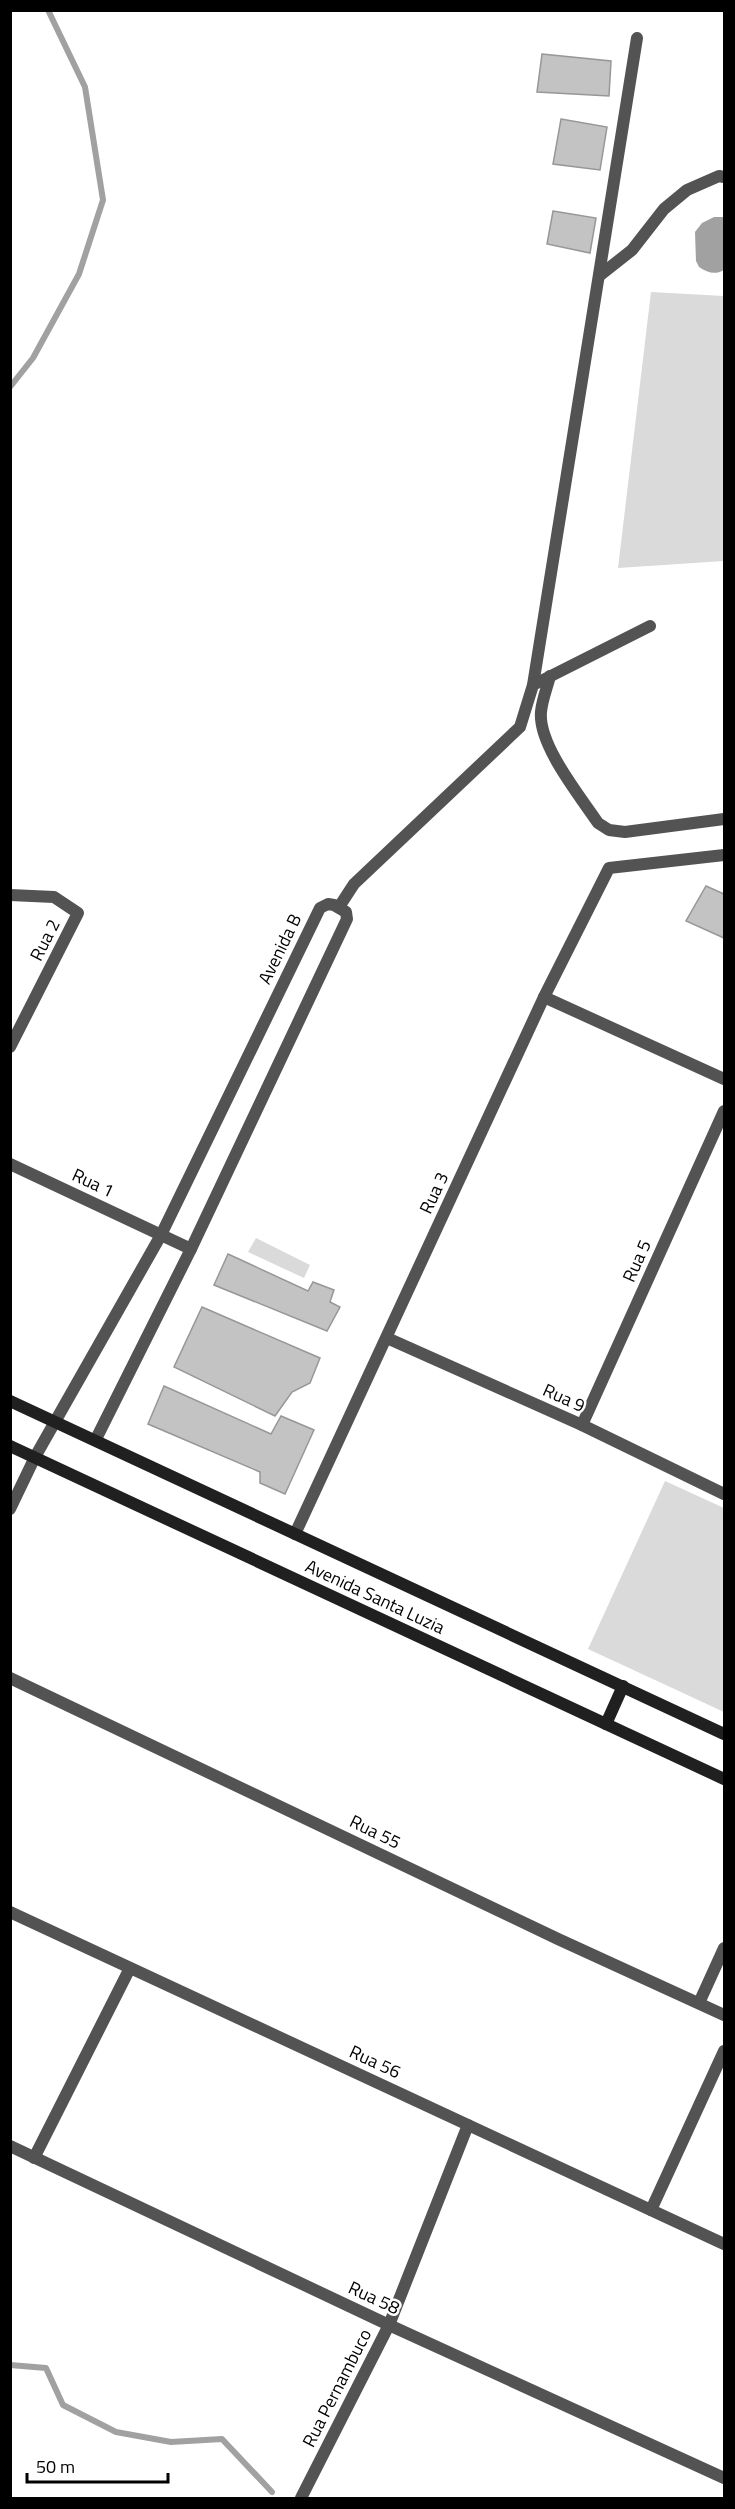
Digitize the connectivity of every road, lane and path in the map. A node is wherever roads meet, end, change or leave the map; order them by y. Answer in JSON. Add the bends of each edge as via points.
{"nodes":[{"id":1,"x":637,"y":38,"type":"dead end"},
{"id":2,"x":724,"y":177,"type":"edge"},
{"id":3,"x":598,"y":276,"type":"junction"},
{"id":4,"x":650,"y":626,"type":"dead end"},
{"id":5,"x":550,"y":676,"type":"junction"},
{"id":6,"x":533,"y":685,"type":"junction"},
{"id":7,"x":724,"y":819,"type":"edge"},
{"id":8,"x":724,"y":855,"type":"edge"},
{"id":9,"x":10,"y":895,"type":"edge"},
{"id":10,"x":339,"y":907,"type":"junction"},
{"id":11,"x":544,"y":997,"type":"junction"},
{"id":12,"x":10,"y":1047,"type":"edge"},
{"id":13,"x":724,"y":1079,"type":"edge"},
{"id":14,"x":724,"y":1111,"type":"edge"},
{"id":15,"x":10,"y":1164,"type":"edge"},
{"id":16,"x":160,"y":1235,"type":"junction"},
{"id":17,"x":190,"y":1249,"type":"junction"},
{"id":18,"x":387,"y":1338,"type":"junction"},
{"id":19,"x":10,"y":1401,"type":"edge"},
{"id":20,"x":55,"y":1422,"type":"junction"},
{"id":21,"x":582,"y":1425,"type":"junction"},
{"id":22,"x":96,"y":1439,"type":"junction"},
{"id":23,"x":10,"y":1446,"type":"edge"},
{"id":24,"x":34,"y":1457,"type":"junction"},
{"id":25,"x":724,"y":1494,"type":"edge"},
{"id":26,"x":10,"y":1509,"type":"edge"},
{"id":27,"x":295,"y":1534,"type":"junction"},
{"id":28,"x":10,"y":1678,"type":"edge"},
{"id":29,"x":623,"y":1686,"type":"junction"},
{"id":30,"x":606,"y":1724,"type":"junction"},
{"id":31,"x":724,"y":1734,"type":"edge"},
{"id":32,"x":724,"y":1779,"type":"edge"},
{"id":33,"x":10,"y":1912,"type":"edge"},
{"id":34,"x":724,"y":1948,"type":"edge"},
{"id":35,"x":130,"y":1968,"type":"junction"},
{"id":36,"x":699,"y":2003,"type":"junction"},
{"id":37,"x":724,"y":2015,"type":"edge"},
{"id":38,"x":724,"y":2051,"type":"edge"},
{"id":39,"x":468,"y":2125,"type":"junction"},
{"id":40,"x":10,"y":2146,"type":"edge"},
{"id":41,"x":34,"y":2158,"type":"junction"},
{"id":42,"x":651,"y":2210,"type":"junction"},
{"id":43,"x":724,"y":2244,"type":"edge"},
{"id":44,"x":389,"y":2325,"type":"junction"},
{"id":45,"x":724,"y":2478,"type":"edge"},
{"id":46,"x":301,"y":2499,"type":"edge"}],
"edges":[{"from":1,"to":3,"type":"street"},
{"from":2,"to":3,"type":"street","via":[[687,190],[664,209],[632,250]]},
{"from":3,"to":6,"type":"street"},
{"from":4,"to":5,"type":"street"},
{"from":5,"to":6,"type":"street"},
{"from":5,"to":7,"type":"street","via":[[540,712],[546,743],[598,823],[609,830],[626,832]]},
{"from":6,"to":10,"type":"street","via":[[520,727],[354,884]]},
{"from":8,"to":11,"type":"street","name":"Rua 3","via":[[609,868]]},
{"from":9,"to":12,"type":"street","name":"Rua 2","via":[[54,897],[78,913]]},
{"from":10,"to":16,"type":"street","name":"Avenida B","via":[[328,904],[320,909]]},
{"from":10,"to":17,"type":"street","via":[[346,912],[347,920]]},
{"from":11,"to":13,"type":"street"},
{"from":11,"to":18,"type":"street","name":"Rua 3"},
{"from":14,"to":21,"type":"street","name":"Rua 5"},
{"from":15,"to":16,"type":"street","name":"Rua 1"},
{"from":16,"to":17,"type":"street","name":"Rua 1"},
{"from":16,"to":20,"type":"street","name":"Avenida B"},
{"from":17,"to":22,"type":"street"},
{"from":18,"to":21,"type":"street","name":"Rua 9"},
{"from":18,"to":27,"type":"street","name":"Rua 3"},
{"from":19,"to":20,"type":"street","name":"Avenida Santa Luzia"},
{"from":20,"to":22,"type":"street","name":"Avenida Santa Luzia"},
{"from":20,"to":24,"type":"street","name":"Avenida B"},
{"from":21,"to":25,"type":"street","name":"Rua 9"},
{"from":22,"to":27,"type":"street","name":"Avenida Santa Luzia"},
{"from":23,"to":24,"type":"street","name":"Avenida Santa Luzia"},
{"from":24,"to":26,"type":"street","name":"Avenida B"},
{"from":24,"to":30,"type":"street","name":"Avenida Santa Luzia"},
{"from":27,"to":29,"type":"street","name":"Avenida Santa Luzia"},
{"from":28,"to":36,"type":"street","name":"Rua 55"},
{"from":29,"to":30,"type":"street"},
{"from":29,"to":31,"type":"street","name":"Avenida Santa Luzia"},
{"from":30,"to":32,"type":"street","name":"Avenida Santa Luzia"},
{"from":33,"to":35,"type":"street","name":"Rua 56"},
{"from":34,"to":36,"type":"street"},
{"from":35,"to":39,"type":"street","name":"Rua 56"},
{"from":35,"to":41,"type":"street"},
{"from":36,"to":37,"type":"street","name":"Rua 55"},
{"from":38,"to":42,"type":"street"},
{"from":39,"to":42,"type":"street","name":"Rua 56"},
{"from":39,"to":44,"type":"street","name":"Rua Pernambuco"},
{"from":40,"to":41,"type":"street","name":"Rua 58"},
{"from":41,"to":44,"type":"street","name":"Rua 58"},
{"from":42,"to":43,"type":"street","name":"Rua 56"},
{"from":44,"to":45,"type":"street","name":"Rua 58"},
{"from":44,"to":46,"type":"street","name":"Rua Pernambuco"}]}
